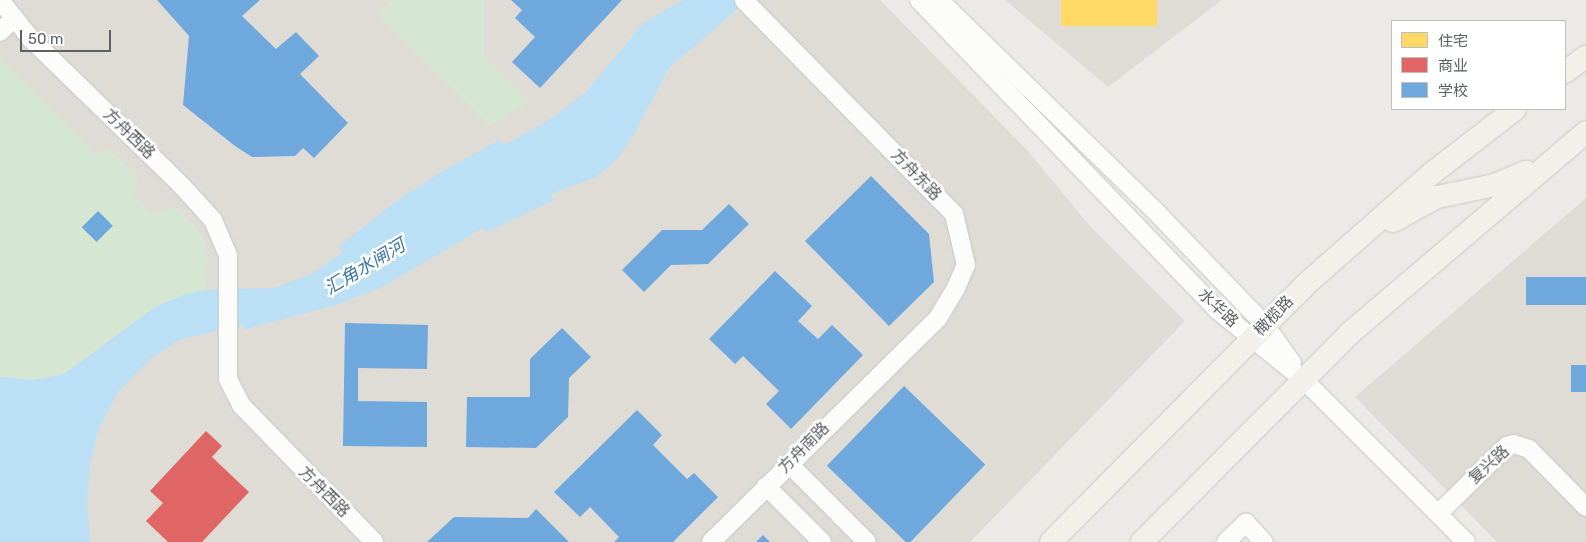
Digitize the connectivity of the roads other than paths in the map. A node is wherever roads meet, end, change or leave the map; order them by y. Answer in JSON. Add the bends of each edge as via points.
{"nodes":[{"id":1,"x":0,"y":0,"type":"edge"},
{"id":2,"x":744,"y":0,"type":"edge"},
{"id":3,"x":919,"y":0,"type":"edge"},
{"id":4,"x":939,"y":0,"type":"edge"},
{"id":5,"x":14,"y":18,"type":"junction"},
{"id":6,"x":0,"y":32,"type":"edge"},
{"id":7,"x":1586,"y":56,"type":"edge"},
{"id":8,"x":1566,"y":71,"type":"edge"},
{"id":9,"x":1514,"y":110,"type":"edge"},
{"id":10,"x":1586,"y":132,"type":"edge"},
{"id":11,"x":1545,"y":164,"type":"junction"},
{"id":12,"x":1350,"y":246,"type":"junction"},
{"id":13,"x":1258,"y":332,"type":"junction"},
{"id":14,"x":898,"y":357,"type":"joint"},
{"id":15,"x":1304,"y":380,"type":"junction"},
{"id":16,"x":789,"y":464,"type":"junction"},
{"id":17,"x":766,"y":486,"type":"junction"},
{"id":18,"x":1584,"y":503,"type":"edge"},
{"id":19,"x":1438,"y":514,"type":"junction"},
{"id":20,"x":374,"y":542,"type":"edge"},
{"id":21,"x":711,"y":542,"type":"edge"},
{"id":22,"x":822,"y":542,"type":"edge"},
{"id":23,"x":867,"y":542,"type":"edge"},
{"id":24,"x":1051,"y":542,"type":"edge"},
{"id":25,"x":1142,"y":542,"type":"edge"},
{"id":26,"x":1226,"y":542,"type":"edge"},
{"id":27,"x":1264,"y":542,"type":"edge"},
{"id":28,"x":1466,"y":542,"type":"edge"}],
"edges":[{"from":1,"to":5,"type":"street","name":"方舟西路"},
{"from":2,"to":14,"type":"street","name":"方舟东路","via":[[954,214],[966,265],[938,318]]},
{"from":3,"to":13,"type":"street","name":"水华路","via":[[1209,302]]},
{"from":4,"to":13,"type":"street","name":"水华路","via":[[1157,213]]},
{"from":5,"to":6,"type":"street"},
{"from":5,"to":20,"type":"street","name":"方舟西路","via":[[31,39],[213,220],[228,254],[228,380],[241,405]]},
{"from":7,"to":8,"type":"main road"},
{"from":9,"to":12,"type":"main road","name":"橄榄路","via":[[1431,174]]},
{"from":10,"to":11,"type":"main road"},
{"from":11,"to":12,"type":"main road","via":[[1495,185],[1437,198]]},
{"from":11,"to":15,"type":"main road","via":[[1382,304]]},
{"from":12,"to":13,"type":"main road","name":"橄榄路"},
{"from":13,"to":15,"type":"street","name":"水华路"},
{"from":13,"to":24,"type":"main road","name":"橄榄路"},
{"from":14,"to":16,"type":"street","name":"方舟南路"},
{"from":15,"to":19,"type":"street","name":"水华路"},
{"from":15,"to":25,"type":"main road"},
{"from":16,"to":17,"type":"street","name":"方舟南路"},
{"from":16,"to":23,"type":"street"},
{"from":17,"to":21,"type":"street","name":"方舟南路"},
{"from":17,"to":22,"type":"street"},
{"from":18,"to":19,"type":"street","name":"复兴路","via":[[1529,449],[1514,444],[1507,446]]},
{"from":19,"to":28,"type":"street","name":"水华路"},
{"from":26,"to":27,"type":"street","via":[[1246,523]]}]}
